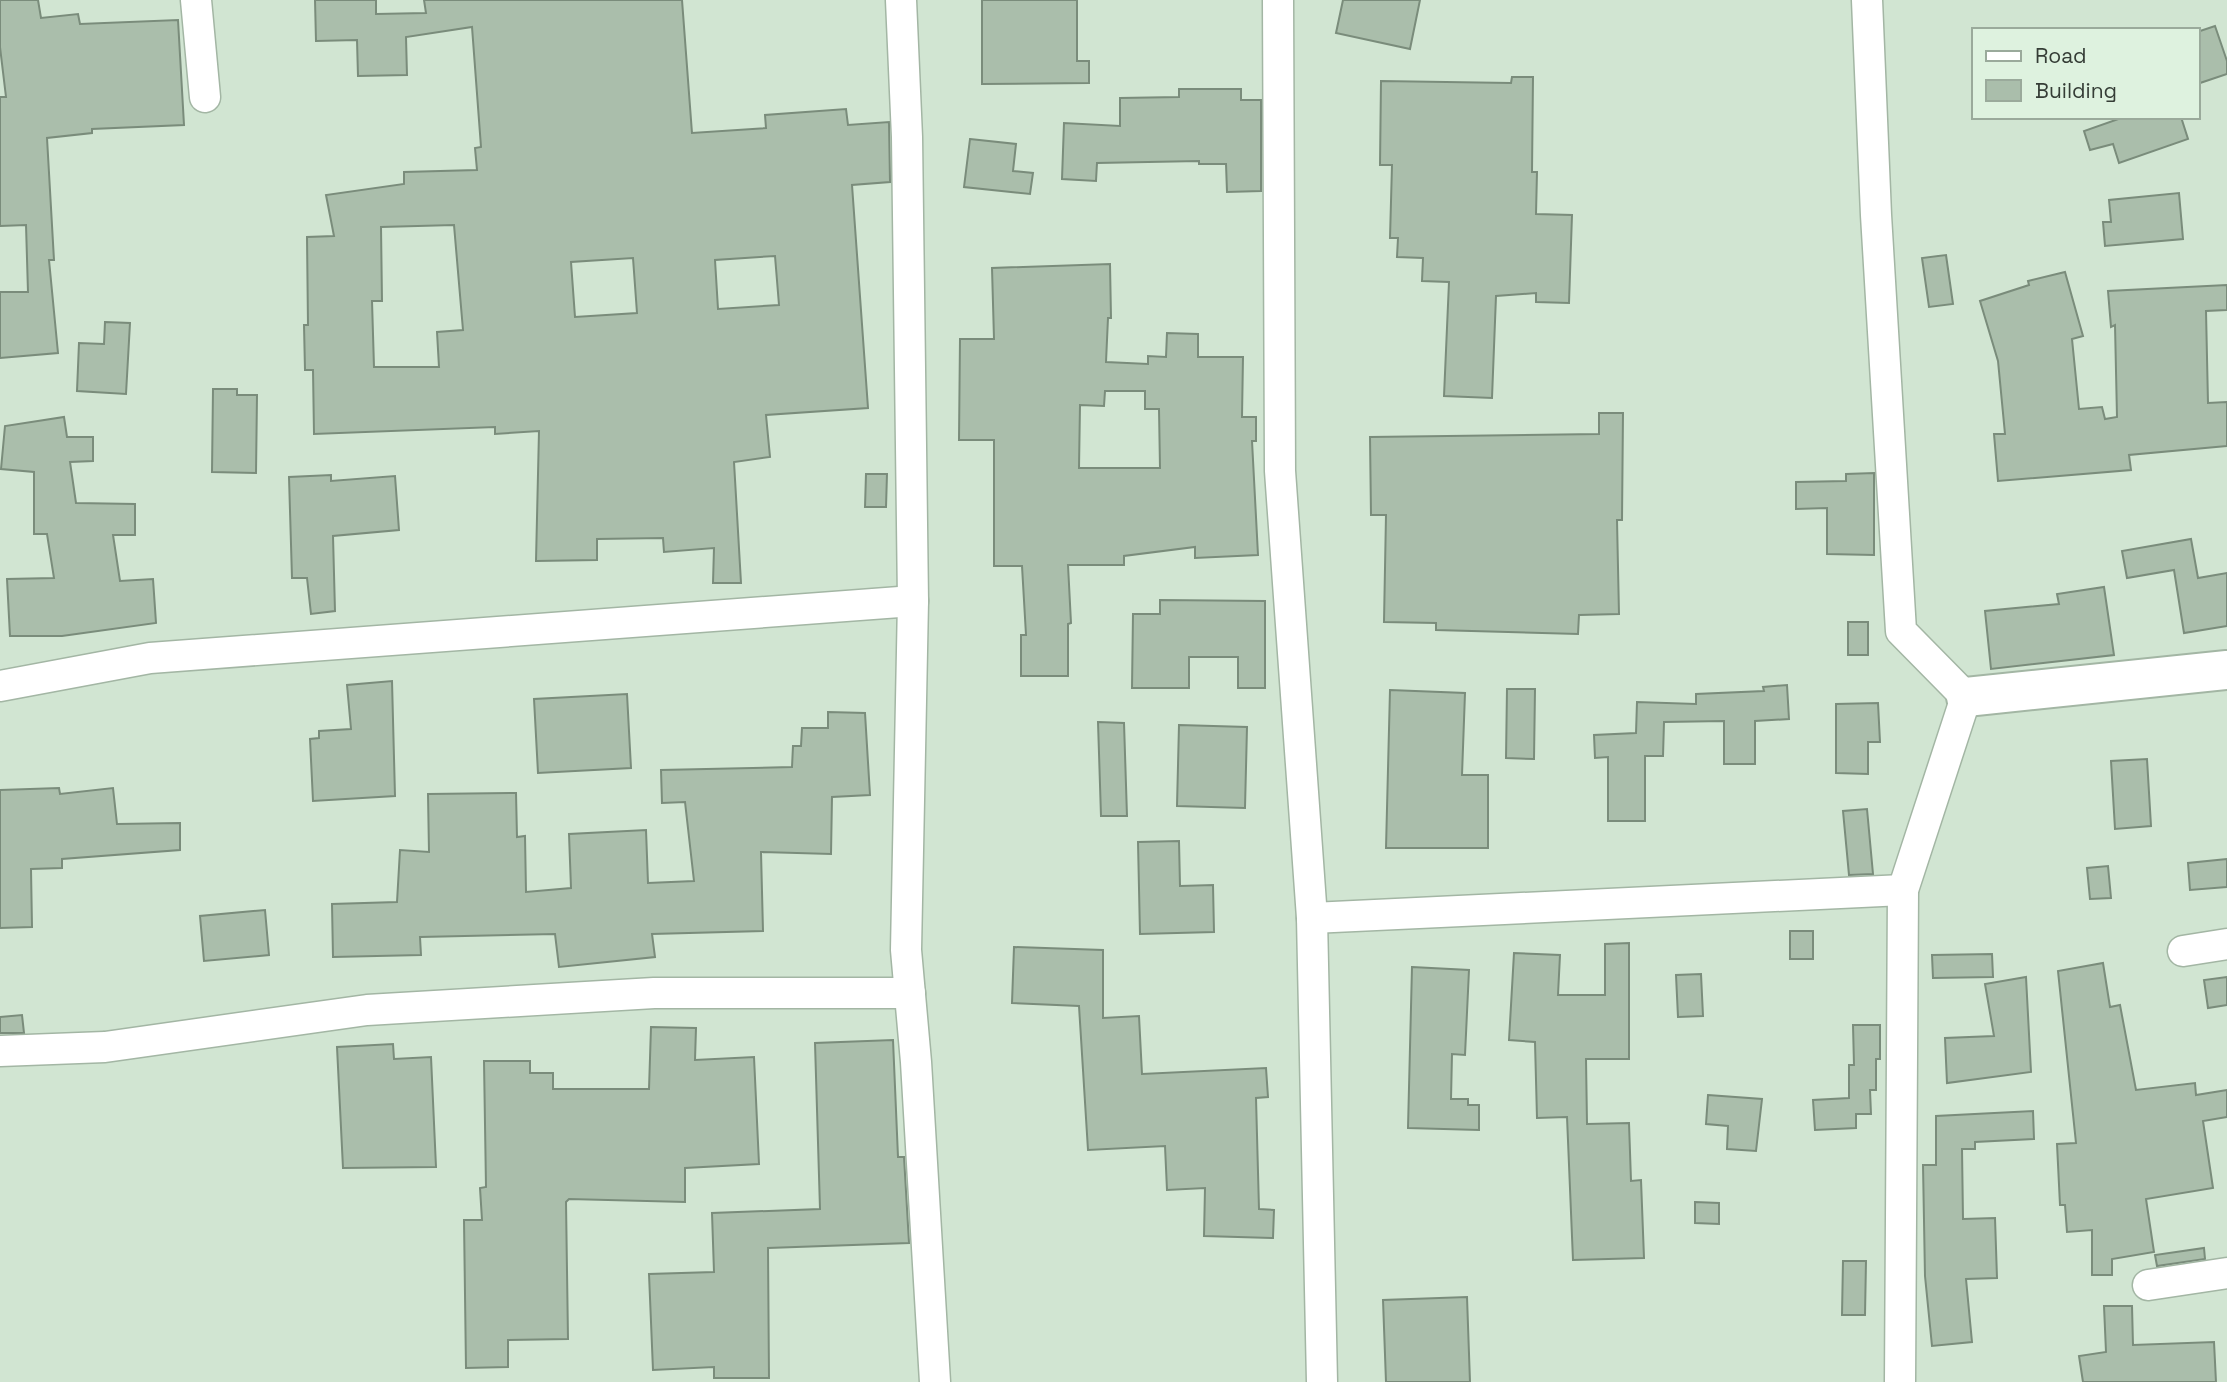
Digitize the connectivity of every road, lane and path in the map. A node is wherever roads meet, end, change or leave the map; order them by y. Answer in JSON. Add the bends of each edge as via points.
{"nodes":[{"id":1,"x":196,"y":0,"type":"edge"},
{"id":2,"x":901,"y":0,"type":"edge"},
{"id":3,"x":1278,"y":0,"type":"edge"},
{"id":4,"x":1867,"y":0,"type":"edge"},
{"id":5,"x":205,"y":97,"type":"dead end"},
{"id":6,"x":913,"y":601,"type":"junction"},
{"id":7,"x":2227,"y":670,"type":"edge"},
{"id":8,"x":0,"y":686,"type":"edge"},
{"id":9,"x":1966,"y":696,"type":"junction"},
{"id":10,"x":1903,"y":890,"type":"junction"},
{"id":11,"x":1312,"y":918,"type":"junction"},
{"id":12,"x":2227,"y":944,"type":"edge"},
{"id":13,"x":2183,"y":951,"type":"dead end"},
{"id":14,"x":910,"y":993,"type":"junction"},
{"id":15,"x":0,"y":1051,"type":"edge"},
{"id":16,"x":2227,"y":1273,"type":"edge"},
{"id":17,"x":2148,"y":1285,"type":"dead end"},
{"id":18,"x":935,"y":1382,"type":"edge"},
{"id":19,"x":1322,"y":1382,"type":"edge"},
{"id":20,"x":1900,"y":1382,"type":"edge"}],
"edges":[{"from":1,"to":5,"type":"street"},
{"from":2,"to":6,"type":"street"},
{"from":3,"to":11,"type":"street","via":[[1280,471]]},
{"from":4,"to":9,"type":"street","via":[[1902,631]]},
{"from":6,"to":8,"type":"street","via":[[150,658]]},
{"from":6,"to":14,"type":"street","via":[[906,950]]},
{"from":7,"to":9,"type":"street"},
{"from":9,"to":10,"type":"street"},
{"from":10,"to":11,"type":"street"},
{"from":10,"to":20,"type":"street"},
{"from":11,"to":19,"type":"street"},
{"from":12,"to":13,"type":"street"},
{"from":14,"to":15,"type":"street","via":[[654,993],[367,1010],[105,1047]]},
{"from":14,"to":18,"type":"street"},
{"from":16,"to":17,"type":"street"}]}
